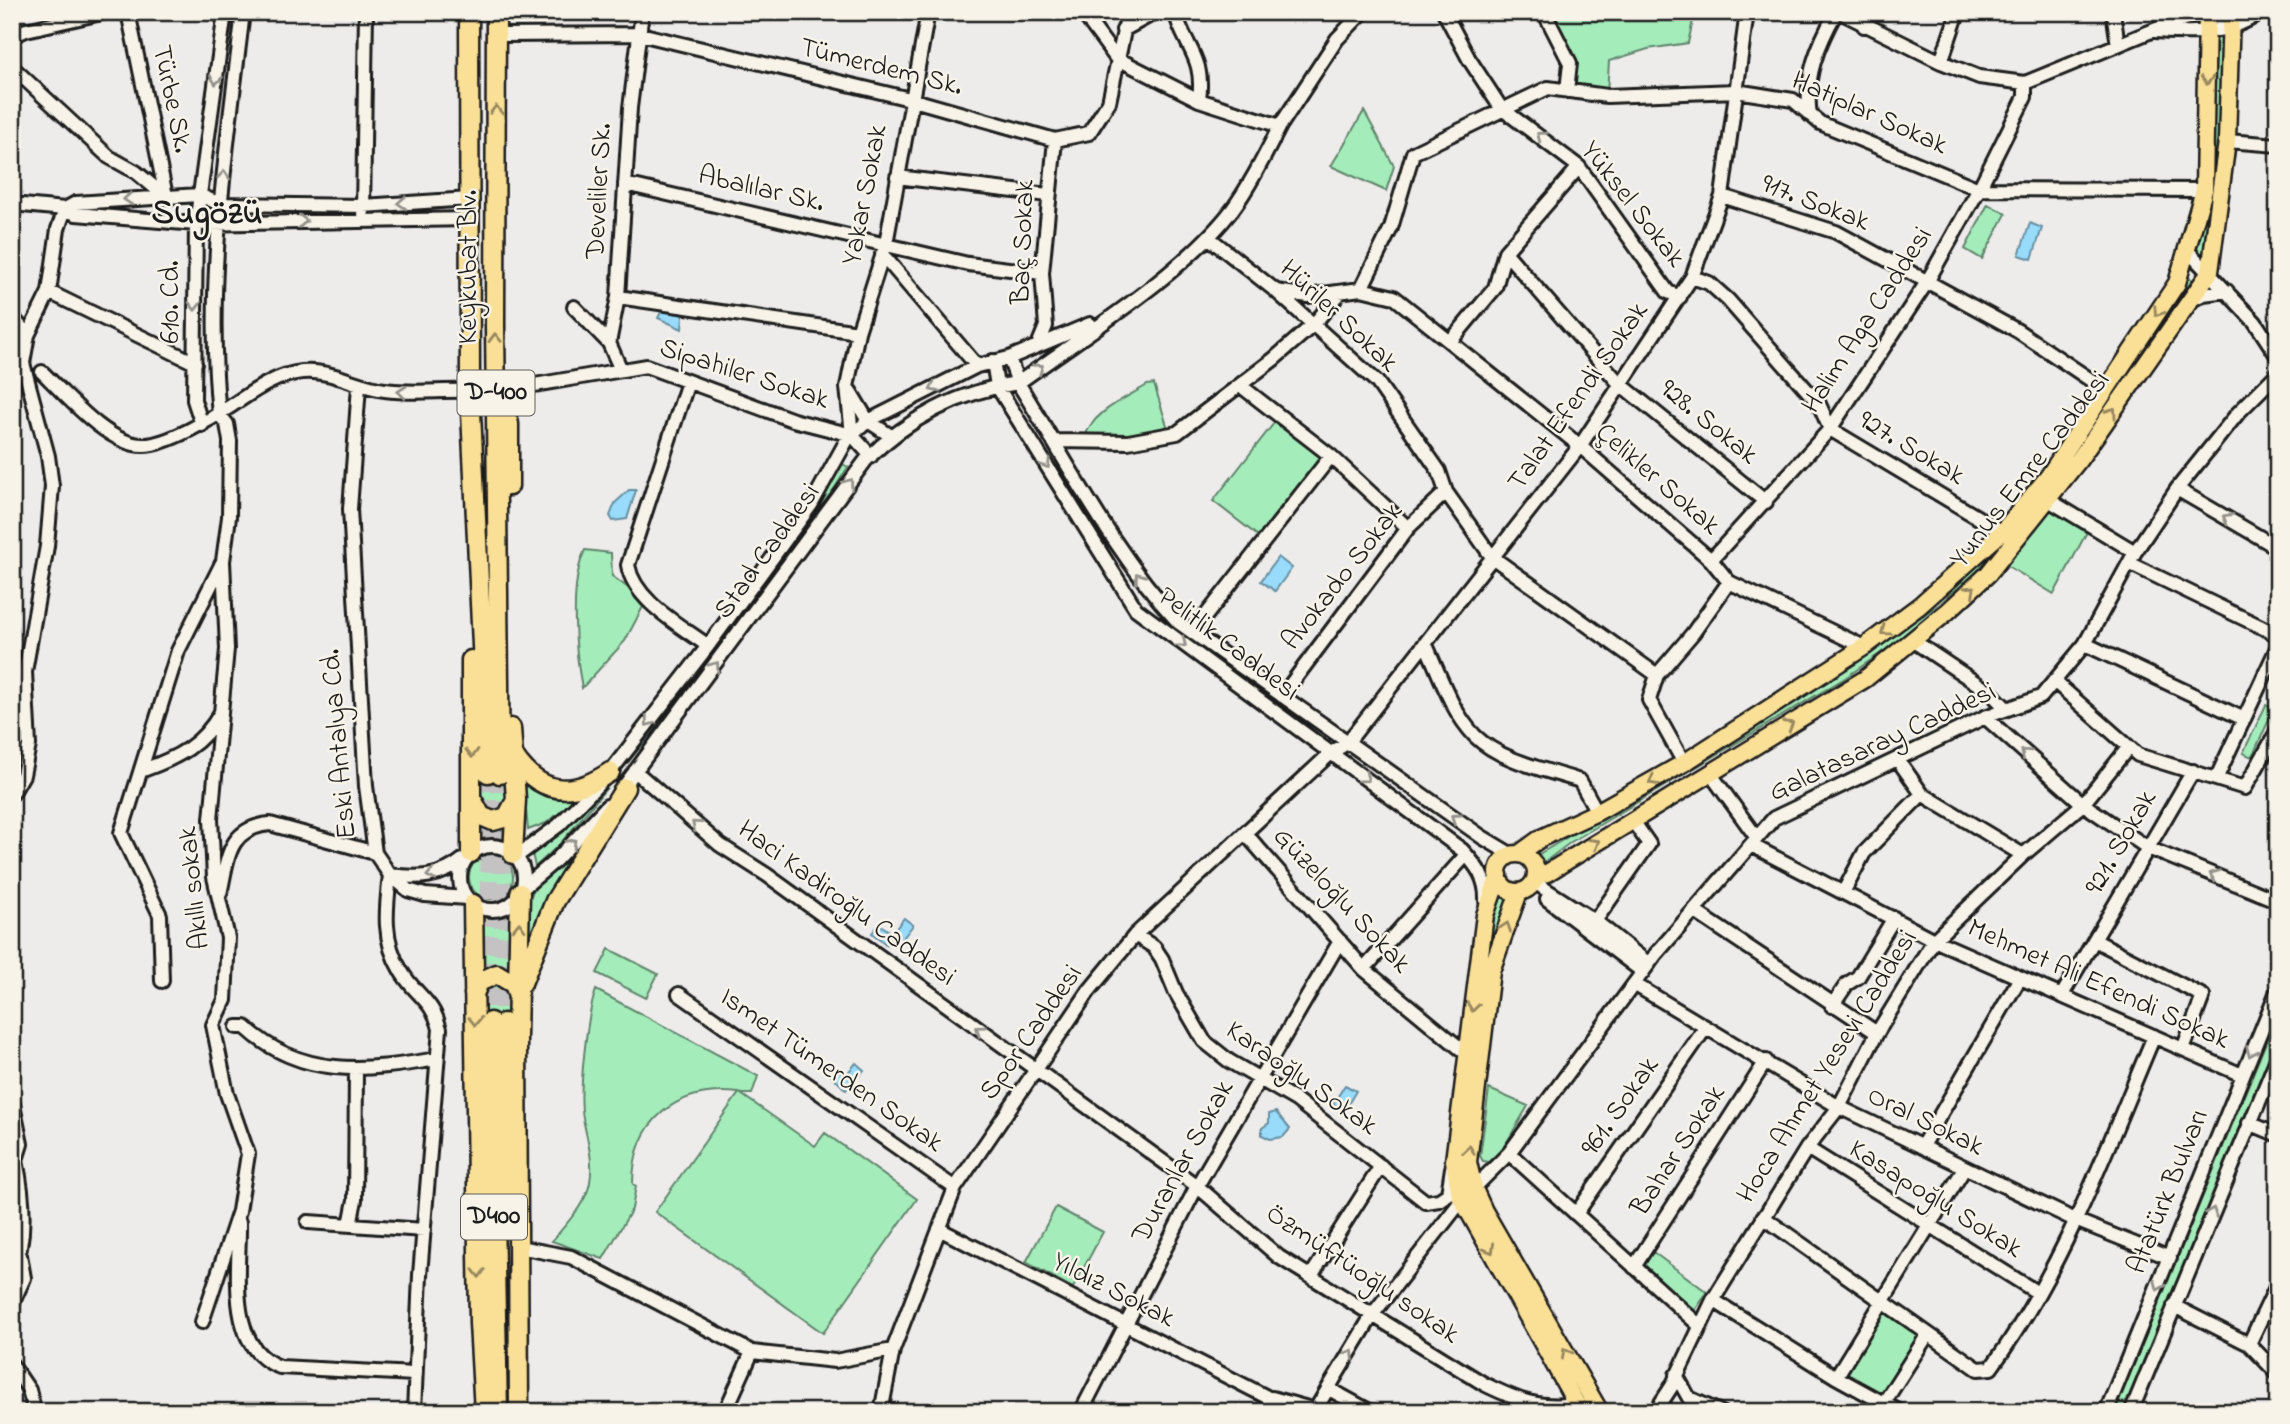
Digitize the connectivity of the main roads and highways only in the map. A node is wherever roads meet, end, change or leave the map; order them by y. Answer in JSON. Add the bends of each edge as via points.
{"nodes":[{"id":1,"x":469,"y":12,"type":"edge"},
{"id":2,"x":496,"y":12,"type":"edge"},
{"id":3,"x":2207,"y":14,"type":"edge"},
{"id":4,"x":2231,"y":20,"type":"edge"},
{"id":5,"x":496,"y":388,"type":"junction"},
{"id":6,"x":470,"y":391,"type":"junction"},
{"id":7,"x":513,"y":754,"type":"junction"},
{"id":8,"x":610,"y":772,"type":"road end"},
{"id":9,"x":625,"y":788,"type":"road end"},
{"id":10,"x":473,"y":797,"type":"junction"},
{"id":11,"x":516,"y":799,"type":"junction"},
{"id":12,"x":469,"y":855,"type":"road end"},
{"id":13,"x":514,"y":855,"type":"road end"},
{"id":14,"x":1515,"y":855,"type":"junction"},
{"id":15,"x":1499,"y":875,"type":"junction"},
{"id":16,"x":1530,"y":884,"type":"junction"},
{"id":17,"x":521,"y":891,"type":"road end"},
{"id":18,"x":470,"y":901,"type":"road end"},
{"id":19,"x":474,"y":994,"type":"junction"},
{"id":20,"x":518,"y":996,"type":"junction"},
{"id":21,"x":1468,"y":1195,"type":"junction"},
{"id":22,"x":1579,"y":1408,"type":"edge"},
{"id":23,"x":484,"y":1412,"type":"edge"},
{"id":24,"x":498,"y":1412,"type":"edge"},
{"id":25,"x":510,"y":1412,"type":"edge"},
{"id":26,"x":519,"y":1412,"type":"edge"},
{"id":27,"x":1600,"y":1412,"type":"edge"}],
"edges":[{"from":1,"to":6,"type":"highway","name":"Keykubat Blv.","number":"D-400"},
{"from":5,"to":2,"type":"highway","name":"Keykubat Blv.","number":"D-400","one_way":true},
{"from":3,"to":14,"type":"main road","name":"Yunus Emre Caddesi","one_way":true,"via":[[2204,190],[2188,251],[2177,283],[2048,477],[2002,532],[1919,606],[1864,647],[1684,763]]},
{"from":16,"to":4,"type":"main road","name":"Yunus Emre Caddesi","one_way":true,"via":[[1865,679],[1988,574],[2210,272],[2227,141]]},
{"from":5,"to":6,"type":"highway","name":"Keykubat Blv.","number":"D-400","via":[[494,773]]},
{"from":5,"to":7,"type":"highway","via":[[509,424]]},
{"from":6,"to":10,"type":"highway","one_way":true,"via":[[465,490]]},
{"from":7,"to":8,"type":"highway","via":[[524,772],[557,789],[588,787]]},
{"from":7,"to":11,"type":"highway"},
{"from":9,"to":20,"type":"highway","via":[[555,901]]},
{"from":10,"to":11,"type":"highway","via":[[476,811],[494,821],[512,812]]},
{"from":10,"to":12,"type":"highway"},
{"from":11,"to":13,"type":"highway"},
{"from":14,"to":15,"type":"main road","via":[[1500,864]]},
{"from":14,"to":16,"type":"main road","via":[[1534,864]]},
{"from":15,"to":16,"type":"main road","via":[[1503,886]]},
{"from":15,"to":21,"type":"main road","one_way":true,"via":[[1485,915],[1454,1161]]},
{"from":21,"to":16,"type":"main road","one_way":true,"via":[[1491,971]]},
{"from":20,"to":17,"type":"highway","one_way":true},
{"from":18,"to":19,"type":"highway"},
{"from":19,"to":20,"type":"highway","via":[[480,982],[497,974],[514,984]]},
{"from":19,"to":23,"type":"highway","one_way":true},
{"from":20,"to":26,"type":"highway"},
{"from":21,"to":22,"type":"main road","one_way":true},
{"from":27,"to":21,"type":"main road","one_way":true},
{"from":24,"to":25,"type":"highway","number":"D400","via":[[497,1022]]}]}
